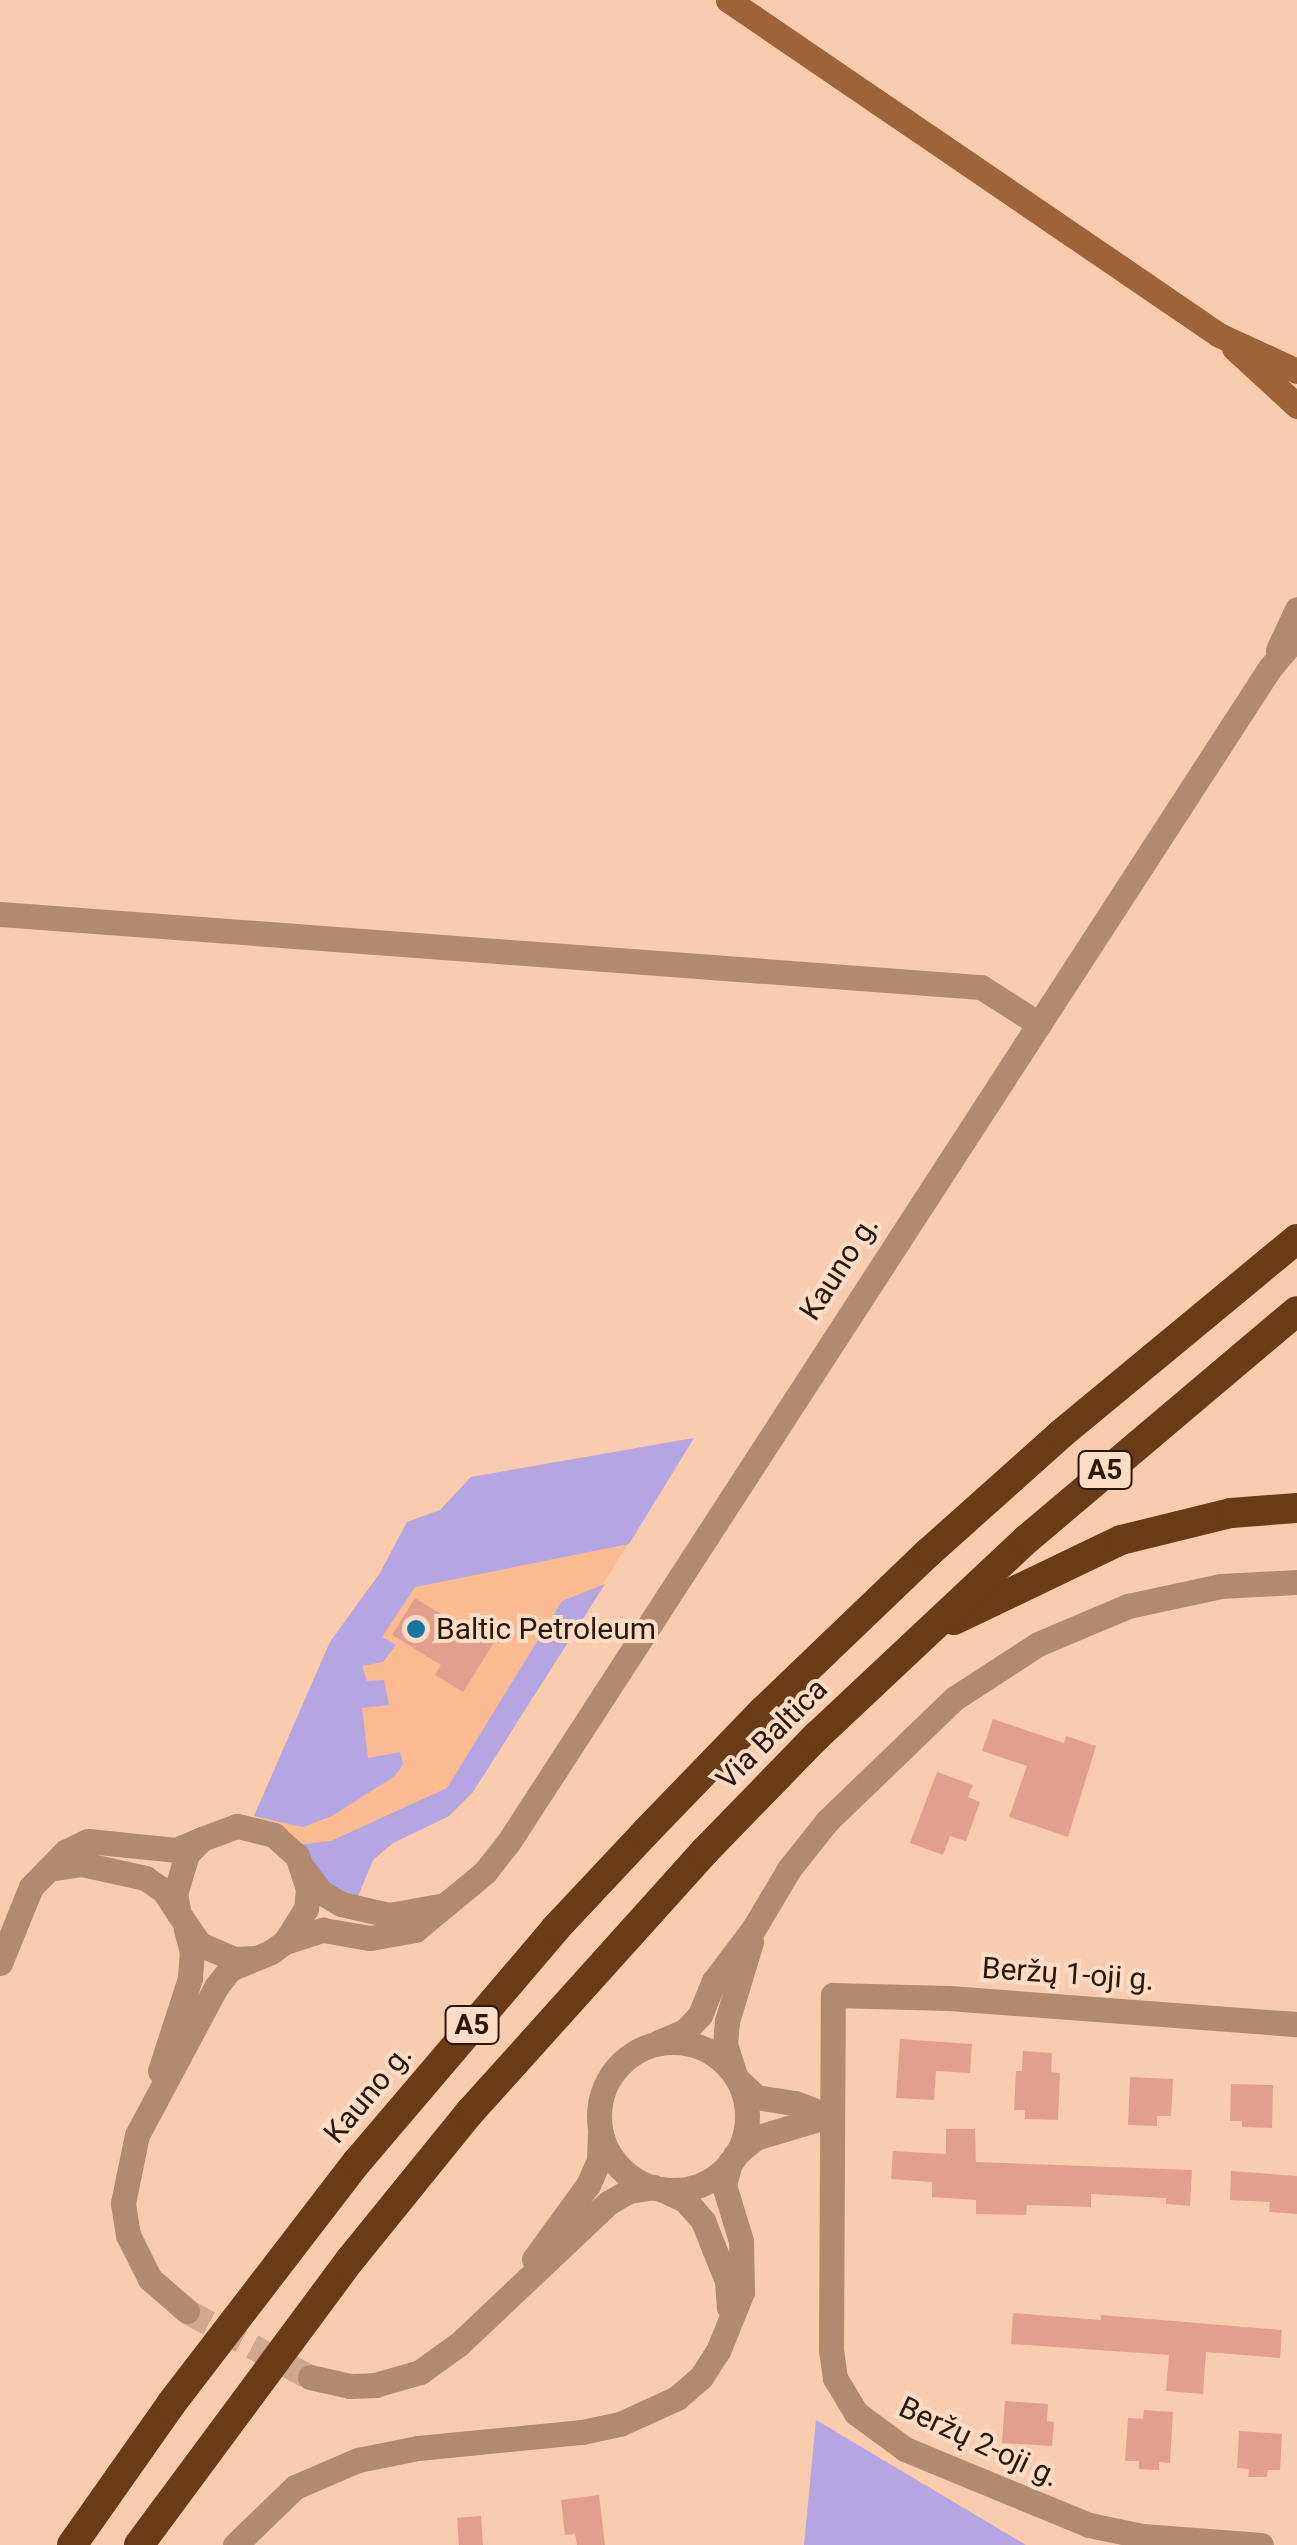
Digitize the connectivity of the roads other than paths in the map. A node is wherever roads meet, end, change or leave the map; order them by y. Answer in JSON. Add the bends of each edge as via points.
{"nodes":[{"id":1,"x":728,"y":0,"type":"edge"},
{"id":2,"x":1219,"y":334,"type":"junction"},
{"id":3,"x":1297,"y":372,"type":"edge"},
{"id":4,"x":1297,"y":406,"type":"edge"},
{"id":5,"x":1297,"y":609,"type":"edge"},
{"id":6,"x":1297,"y":636,"type":"edge"},
{"id":7,"x":1270,"y":668,"type":"junction"},
{"id":8,"x":0,"y":914,"type":"edge"},
{"id":9,"x":1039,"y":1024,"type":"junction"},
{"id":10,"x":1297,"y":1238,"type":"edge"},
{"id":11,"x":1297,"y":1311,"type":"edge"},
{"id":12,"x":1297,"y":1508,"type":"edge"},
{"id":13,"x":1297,"y":1582,"type":"edge"},
{"id":14,"x":920,"y":1637,"type":"junction"},
{"id":15,"x":202,"y":1839,"type":"junction"},
{"id":16,"x":49,"y":1869,"type":"junction"},
{"id":17,"x":304,"y":1870,"type":"junction"},
{"id":18,"x":457,"y":1898,"type":"junction"},
{"id":19,"x":182,"y":1922,"type":"junction"},
{"id":20,"x":754,"y":1928,"type":"junction"},
{"id":21,"x":285,"y":1942,"type":"junction"},
{"id":22,"x":254,"y":1958,"type":"junction"},
{"id":23,"x":0,"y":1963,"type":"edge"},
{"id":24,"x":834,"y":1995,"type":"joint"},
{"id":25,"x":1297,"y":2024,"type":"edge"},
{"id":26,"x":659,"y":2042,"type":"junction"},
{"id":27,"x":737,"y":2078,"type":"junction"},
{"id":28,"x":152,"y":2100,"type":"junction"},
{"id":29,"x":829,"y":2116,"type":"junction"},
{"id":30,"x":600,"y":2130,"type":"junction"},
{"id":31,"x":733,"y":2159,"type":"junction"},
{"id":32,"x":658,"y":2188,"type":"junction"},
{"id":33,"x":518,"y":2284,"type":"junction"},
{"id":34,"x":187,"y":2310,"type":"tunnel mouth"},
{"id":35,"x":730,"y":2322,"type":"junction"},
{"id":36,"x":310,"y":2377,"type":"tunnel mouth"},
{"id":37,"x":72,"y":2545,"type":"edge"},
{"id":38,"x":139,"y":2545,"type":"edge"},
{"id":39,"x":235,"y":2545,"type":"edge"},
{"id":40,"x":1261,"y":2545,"type":"edge"}],
"edges":[{"from":1,"to":2,"type":"main road"},
{"from":2,"to":3,"type":"main road"},
{"from":2,"to":4,"type":"main road"},
{"from":5,"to":7,"type":"street","name":"Kauno g."},
{"from":6,"to":7,"type":"street","name":"Kauno g."},
{"from":7,"to":9,"type":"street","name":"Kauno g."},
{"from":8,"to":9,"type":"street","via":[[981,987]]},
{"from":9,"to":18,"type":"street","name":"Kauno g.","via":[[508,1842]]},
{"from":10,"to":37,"type":"highway","name":"Kauno g.","number":"A5","via":[[928,1553],[646,1832],[446,2055],[262,2282]]},
{"from":11,"to":14,"type":"highway","name":"Via Baltica","number":"A5","via":[[1148,1433]]},
{"from":12,"to":14,"type":"highway","via":[[1231,1513],[1121,1540]]},
{"from":13,"to":20,"type":"street","via":[[1221,1586],[1128,1606],[999,1667],[857,1788],[789,1869]]},
{"from":14,"to":38,"type":"highway","name":"Via Baltica","number":"A5","via":[[768,1785],[581,1984],[350,2260]]},
{"from":15,"to":16,"type":"street","via":[[162,1850],[88,1842]]},
{"from":15,"to":17,"type":"street","via":[[237,1826],[256,1828],[287,1844]]},
{"from":15,"to":19,"type":"street","via":[[178,1873]]},
{"from":16,"to":19,"type":"street","via":[[82,1864],[145,1878],[164,1892]]},
{"from":16,"to":23,"type":"street","via":[[17,1913]]},
{"from":17,"to":18,"type":"street","via":[[330,1900],[374,1912],[418,1913]]},
{"from":17,"to":21,"type":"street","via":[[306,1909]]},
{"from":18,"to":21,"type":"street","name":"Kauno g.","via":[[430,1922],[400,1934],[370,1938],[323,1930]]},
{"from":19,"to":22,"type":"street","via":[[216,1954]]},
{"from":19,"to":28,"type":"street","via":[[192,1952],[190,1978]]},
{"from":20,"to":26,"type":"street","via":[[714,1981],[700,2015],[685,2031]]},
{"from":20,"to":27,"type":"street","via":[[727,2021],[725,2044]]},
{"from":21,"to":22,"type":"street"},
{"from":22,"to":28,"type":"street","via":[[230,1969],[216,1987]]},
{"from":24,"to":25,"type":"street","name":"Beržų 1-oji g."},
{"from":24,"to":29,"type":"street","name":"Beržų 2-oji g."},
{"from":26,"to":27,"type":"street","via":[[702,2047]]},
{"from":26,"to":30,"type":"street","via":[[628,2058],[605,2084]]},
{"from":27,"to":29,"type":"street","via":[[756,2097]]},
{"from":27,"to":31,"type":"street","via":[[747,2119]]},
{"from":28,"to":34,"type":"street","via":[[127,2170],[128,2235],[150,2279]]},
{"from":29,"to":31,"type":"street","via":[[755,2138]]},
{"from":29,"to":40,"type":"street","name":"Beržų 2-oji g.","via":[[831,2350],[836,2378],[856,2413],[904,2448],[1089,2525]]},
{"from":30,"to":32,"type":"street","via":[[619,2166]]},
{"from":30,"to":33,"type":"street","via":[[599,2160],[588,2185]]},
{"from":31,"to":32,"type":"street","via":[[700,2185]]},
{"from":31,"to":35,"type":"street","via":[[724,2185],[744,2266]]},
{"from":32,"to":33,"type":"street","via":[[629,2191],[608,2203]]},
{"from":32,"to":35,"type":"street","via":[[685,2200],[703,2220],[726,2281]]},
{"from":33,"to":36,"type":"street","via":[[459,2344],[420,2372],[375,2385]]},
{"from":35,"to":39,"type":"street","via":[[701,2377],[649,2414],[582,2432],[358,2460],[294,2487]]}]}
